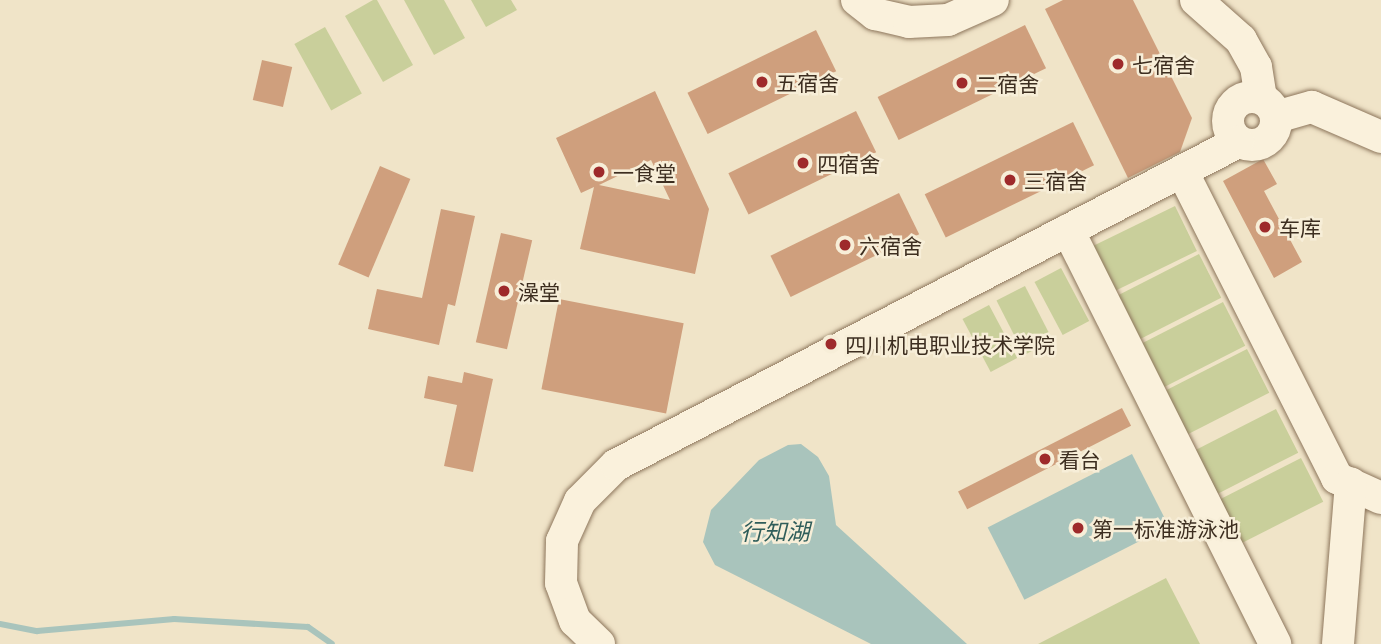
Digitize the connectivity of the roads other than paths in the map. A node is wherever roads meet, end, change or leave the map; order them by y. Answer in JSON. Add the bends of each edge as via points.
{"nodes":[{"id":1,"x":857,"y":0,"type":"edge"},
{"id":2,"x":993,"y":0,"type":"edge"},
{"id":3,"x":1196,"y":0,"type":"edge"},
{"id":4,"x":1269,"y":108,"type":"junction"},
{"id":5,"x":1381,"y":137,"type":"edge"},
{"id":6,"x":1182,"y":171,"type":"junction"},
{"id":7,"x":1068,"y":230,"type":"junction"},
{"id":8,"x":1352,"y":484,"type":"junction"},
{"id":9,"x":1381,"y":498,"type":"edge"},
{"id":10,"x":599,"y":644,"type":"edge"},
{"id":11,"x":1275,"y":644,"type":"edge"},
{"id":12,"x":1338,"y":644,"type":"edge"}],
"edges":[{"from":1,"to":2,"type":"street","via":[[875,14],[909,22],[948,20]]},
{"from":3,"to":4,"type":"street","via":[[1241,40],[1256,66]]},
{"from":4,"to":5,"type":"street","via":[[1312,107]]},
{"from":4,"to":6,"type":"street","via":[[1245,97],[1232,107],[1229,129],[1238,142]]},
{"from":6,"to":7,"type":"street"},
{"from":6,"to":8,"type":"street","via":[[1337,478]]},
{"from":7,"to":10,"type":"street","via":[[616,465],[580,501],[562,541],[561,583],[575,621]]},
{"from":7,"to":11,"type":"street"},
{"from":8,"to":9,"type":"street"},
{"from":8,"to":12,"type":"street"}]}
